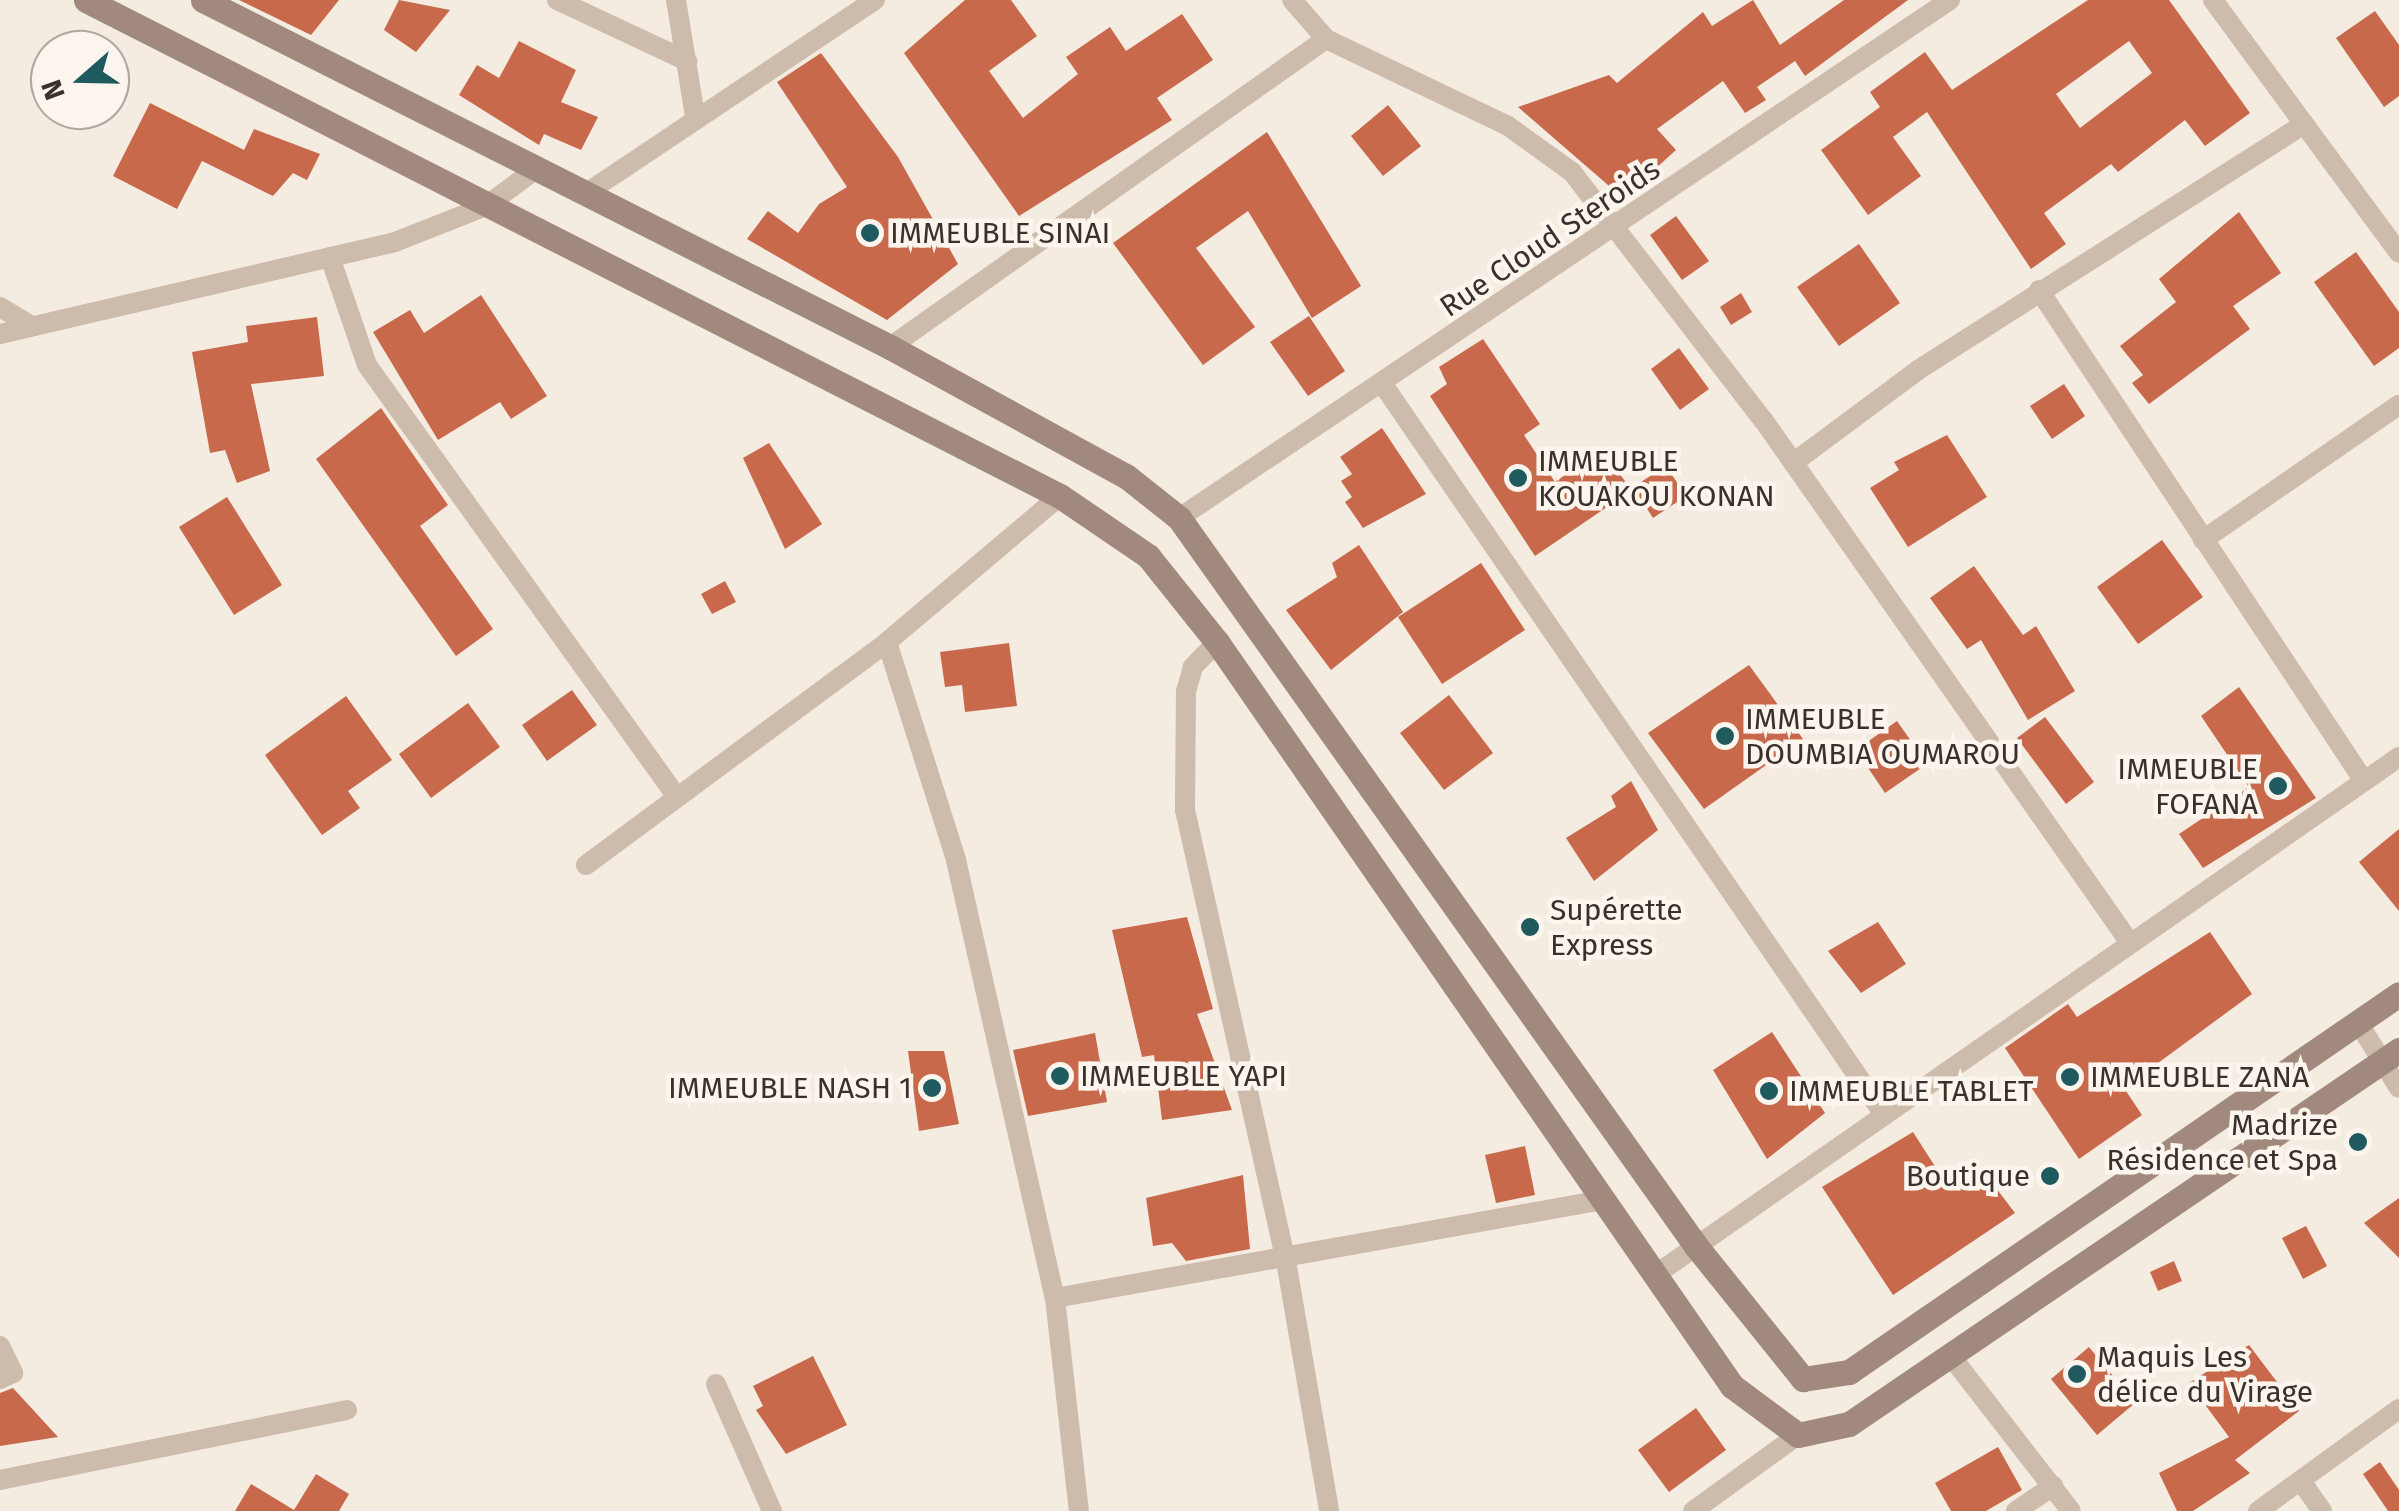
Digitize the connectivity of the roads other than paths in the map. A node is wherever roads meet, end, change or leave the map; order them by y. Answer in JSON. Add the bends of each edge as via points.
{"nodes":[{"id":1,"x":86,"y":0,"type":"edge"},
{"id":2,"x":203,"y":0,"type":"edge"},
{"id":3,"x":556,"y":0,"type":"edge"},
{"id":4,"x":676,"y":0,"type":"edge"},
{"id":5,"x":875,"y":0,"type":"edge"},
{"id":6,"x":1292,"y":0,"type":"edge"},
{"id":7,"x":1950,"y":0,"type":"edge"},
{"id":8,"x":2214,"y":0,"type":"edge"},
{"id":9,"x":1326,"y":39,"type":"junction"},
{"id":10,"x":686,"y":61,"type":"junction"},
{"id":11,"x":695,"y":116,"type":"junction"},
{"id":12,"x":2304,"y":124,"type":"junction"},
{"id":13,"x":536,"y":169,"type":"junction"},
{"id":14,"x":585,"y":194,"type":"junction"},
{"id":15,"x":486,"y":206,"type":"junction"},
{"id":16,"x":1619,"y":228,"type":"junction"},
{"id":17,"x":2399,"y":252,"type":"edge"},
{"id":18,"x":330,"y":257,"type":"junction"},
{"id":19,"x":2039,"y":290,"type":"junction"},
{"id":20,"x":0,"y":308,"type":"edge"},
{"id":21,"x":32,"y":326,"type":"junction"},
{"id":22,"x":0,"y":334,"type":"edge"},
{"id":23,"x":890,"y":346,"type":"junction"},
{"id":24,"x":1384,"y":386,"type":"junction"},
{"id":25,"x":2399,"y":405,"type":"edge"},
{"id":26,"x":1793,"y":463,"type":"junction"},
{"id":27,"x":1060,"y":496,"type":"junction"},
{"id":28,"x":1179,"y":518,"type":"junction"},
{"id":29,"x":2203,"y":540,"type":"junction"},
{"id":30,"x":887,"y":642,"type":"junction"},
{"id":31,"x":1218,"y":642,"type":"junction"},
{"id":32,"x":2399,"y":756,"type":"edge"},
{"id":33,"x":2364,"y":781,"type":"junction"},
{"id":34,"x":677,"y":798,"type":"junction"},
{"id":35,"x":586,"y":865,"type":"dead end"},
{"id":36,"x":2128,"y":940,"type":"junction"},
{"id":37,"x":2399,"y":994,"type":"edge"},
{"id":38,"x":2360,"y":1024,"type":"junction"},
{"id":39,"x":2390,"y":1056,"type":"edge"},
{"id":40,"x":2399,"y":1088,"type":"edge"},
{"id":41,"x":1882,"y":1110,"type":"junction"},
{"id":42,"x":1598,"y":1201,"type":"junction"},
{"id":43,"x":1696,"y":1246,"type":"junction"},
{"id":44,"x":1286,"y":1262,"type":"junction"},
{"id":45,"x":1655,"y":1275,"type":"junction"},
{"id":46,"x":1055,"y":1298,"type":"junction"},
{"id":47,"x":0,"y":1346,"type":"edge"},
{"id":48,"x":1950,"y":1354,"type":"junction"},
{"id":49,"x":0,"y":1379,"type":"edge"},
{"id":50,"x":716,"y":1384,"type":"dead end"},
{"id":51,"x":2399,"y":1409,"type":"edge"},
{"id":52,"x":347,"y":1410,"type":"dead end"},
{"id":53,"x":1798,"y":1434,"type":"junction"},
{"id":54,"x":0,"y":1480,"type":"edge"},
{"id":55,"x":2301,"y":1481,"type":"junction"},
{"id":56,"x":2052,"y":1486,"type":"junction"},
{"id":57,"x":772,"y":1511,"type":"edge"},
{"id":58,"x":1079,"y":1511,"type":"edge"},
{"id":59,"x":1329,"y":1511,"type":"edge"},
{"id":60,"x":1693,"y":1511,"type":"edge"},
{"id":61,"x":2016,"y":1511,"type":"edge"},
{"id":62,"x":2071,"y":1511,"type":"edge"},
{"id":63,"x":2258,"y":1511,"type":"edge"},
{"id":64,"x":2322,"y":1511,"type":"edge"}],
"edges":[{"from":1,"to":15,"type":"main road"},
{"from":2,"to":13,"type":"main road"},
{"from":3,"to":10,"type":"street"},
{"from":4,"to":10,"type":"street"},
{"from":5,"to":11,"type":"street"},
{"from":6,"to":9,"type":"street"},
{"from":7,"to":16,"type":"street","name":"Rue Cloud Steroids"},
{"from":8,"to":12,"type":"street"},
{"from":9,"to":16,"type":"street","via":[[1508,126],[1572,172]]},
{"from":9,"to":23,"type":"street"},
{"from":10,"to":11,"type":"street"},
{"from":11,"to":14,"type":"street"},
{"from":12,"to":17,"type":"street"},
{"from":12,"to":19,"type":"street"},
{"from":13,"to":14,"type":"main road"},
{"from":13,"to":15,"type":"street"},
{"from":14,"to":23,"type":"main road"},
{"from":15,"to":18,"type":"street"},
{"from":15,"to":27,"type":"main road"},
{"from":16,"to":24,"type":"street","name":"Rue Cloud Steroids"},
{"from":16,"to":26,"type":"street"},
{"from":18,"to":21,"type":"street"},
{"from":18,"to":34,"type":"street","via":[[367,365]]},
{"from":19,"to":26,"type":"street"},
{"from":19,"to":29,"type":"street"},
{"from":20,"to":21,"type":"street"},
{"from":21,"to":22,"type":"street"},
{"from":23,"to":28,"type":"main road","via":[[1126,476]]},
{"from":24,"to":28,"type":"street","name":"Rue Cloud Steroids"},
{"from":24,"to":41,"type":"street"},
{"from":25,"to":29,"type":"street"},
{"from":26,"to":36,"type":"street"},
{"from":27,"to":30,"type":"street"},
{"from":27,"to":31,"type":"main road","via":[[1148,556]]},
{"from":28,"to":43,"type":"main road"},
{"from":29,"to":33,"type":"street"},
{"from":30,"to":34,"type":"street"},
{"from":30,"to":46,"type":"street","via":[[956,860]]},
{"from":31,"to":42,"type":"main road"},
{"from":31,"to":44,"type":"street","via":[[1193,667],[1186,691],[1185,810]]},
{"from":32,"to":33,"type":"street"},
{"from":33,"to":36,"type":"street"},
{"from":34,"to":35,"type":"street"},
{"from":36,"to":41,"type":"street"},
{"from":37,"to":38,"type":"main road"},
{"from":38,"to":39,"type":"street"},
{"from":38,"to":43,"type":"main road","via":[[1829,1380],[1788,1369]]},
{"from":39,"to":40,"type":"street"},
{"from":39,"to":48,"type":"main road"},
{"from":41,"to":43,"type":"street"},
{"from":42,"to":44,"type":"street"},
{"from":42,"to":45,"type":"main road"},
{"from":43,"to":45,"type":"street"},
{"from":44,"to":46,"type":"street"},
{"from":44,"to":59,"type":"street"},
{"from":45,"to":53,"type":"main road","via":[[1732,1386]]},
{"from":46,"to":58,"type":"street"},
{"from":47,"to":49,"type":"street","via":[[13,1373]]},
{"from":48,"to":53,"type":"main road","via":[[1849,1424]]},
{"from":48,"to":56,"type":"street"},
{"from":50,"to":57,"type":"street"},
{"from":51,"to":55,"type":"street"},
{"from":52,"to":54,"type":"street"},
{"from":53,"to":60,"type":"street"},
{"from":55,"to":63,"type":"street"},
{"from":55,"to":64,"type":"street"},
{"from":56,"to":61,"type":"street"},
{"from":56,"to":62,"type":"street"}]}
